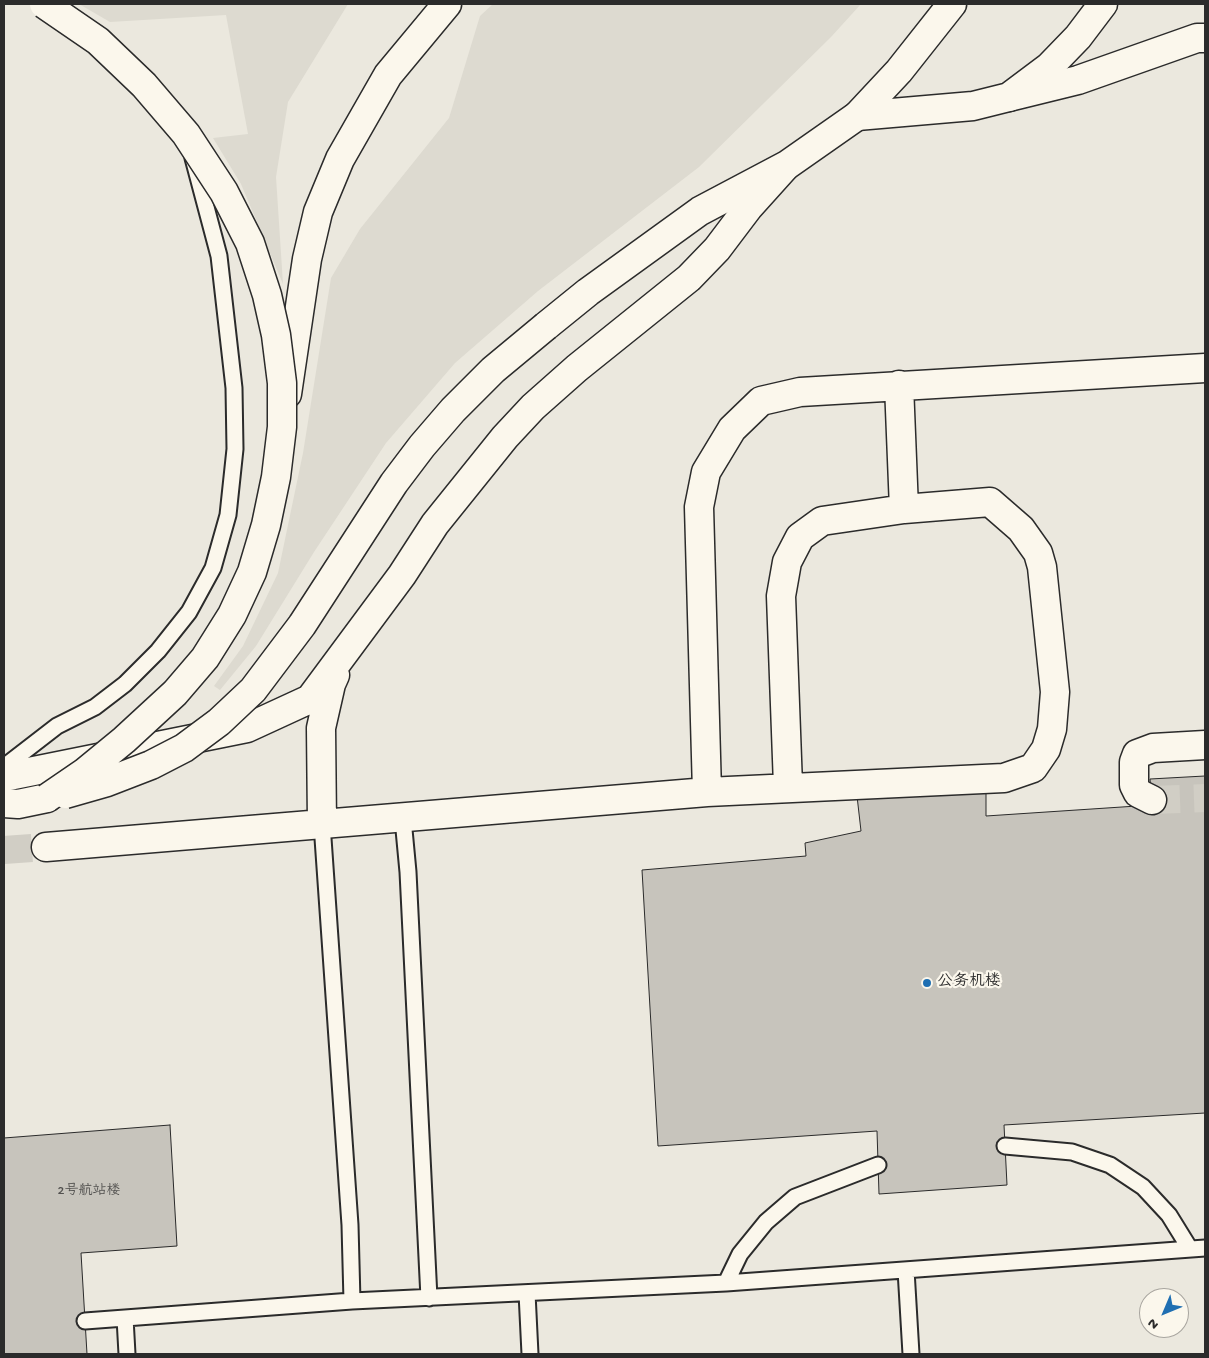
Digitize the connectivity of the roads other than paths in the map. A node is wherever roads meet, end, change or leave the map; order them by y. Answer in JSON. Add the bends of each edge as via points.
{"nodes":[{"id":1,"x":44,"y":4,"type":"edge"},
{"id":2,"x":447,"y":4,"type":"edge"},
{"id":3,"x":952,"y":4,"type":"edge"},
{"id":4,"x":1103,"y":4,"type":"edge"},
{"id":5,"x":1205,"y":38,"type":"edge"},
{"id":6,"x":1009,"y":97,"type":"junction"},
{"id":7,"x":857,"y":116,"type":"junction"},
{"id":8,"x":186,"y":134,"type":"junction"},
{"id":9,"x":787,"y":165,"type":"junction"},
{"id":10,"x":1205,"y":368,"type":"edge"},
{"id":11,"x":899,"y":385,"type":"junction"},
{"id":12,"x":282,"y":427,"type":"junction"},
{"id":13,"x":904,"y":509,"type":"junction"},
{"id":14,"x":347,"y":652,"type":"junction"},
{"id":15,"x":1205,"y":745,"type":"edge"},
{"id":16,"x":4,"y":767,"type":"edge"},
{"id":17,"x":4,"y":777,"type":"edge"},
{"id":18,"x":788,"y":786,"type":"junction"},
{"id":19,"x":707,"y":792,"type":"junction"},
{"id":20,"x":46,"y":798,"type":"junction"},
{"id":21,"x":1152,"y":800,"type":"tunnel mouth"},
{"id":22,"x":8,"y":806,"type":"edge"},
{"id":23,"x":403,"y":819,"type":"junction"},
{"id":24,"x":322,"y":824,"type":"junction"},
{"id":25,"x":46,"y":847,"type":"tunnel mouth"},
{"id":26,"x":1005,"y":1146,"type":"dead end"},
{"id":27,"x":878,"y":1165,"type":"dead end"},
{"id":28,"x":1198,"y":1249,"type":"edge"},
{"id":29,"x":906,"y":1270,"type":"junction"},
{"id":30,"x":726,"y":1283,"type":"junction"},
{"id":31,"x":527,"y":1293,"type":"junction"},
{"id":32,"x":429,"y":1298,"type":"junction"},
{"id":33,"x":352,"y":1301,"type":"junction"},
{"id":34,"x":125,"y":1318,"type":"junction"},
{"id":35,"x":85,"y":1321,"type":"dead end"},
{"id":36,"x":127,"y":1354,"type":"edge"},
{"id":37,"x":530,"y":1354,"type":"edge"},
{"id":38,"x":911,"y":1354,"type":"edge"}],
"edges":[{"from":1,"to":8,"type":"street","bridge":true,"via":[[98,42],[144,85]]},
{"from":2,"to":12,"type":"street","bridge":true,"via":[[388,75],[340,159],[318,212],[307,259]]},
{"from":3,"to":7,"type":"street","via":[[899,71]]},
{"from":4,"to":6,"type":"street","via":[[1049,67]]},
{"from":5,"to":6,"type":"street","via":[[1197,38],[1078,80]]},
{"from":6,"to":7,"type":"street","via":[[973,106]]},
{"from":7,"to":9,"type":"street"},
{"from":8,"to":12,"type":"street","bridge":true,"via":[[224,192],[250,243],[276,335],[282,383]]},
{"from":8,"to":16,"type":"lane","via":[[219,256],[234,388],[235,450],[228,515],[213,568],[189,612],[126,684],[95,707],[57,726]]},
{"from":9,"to":14,"type":"street","via":[[689,278],[577,368],[505,437],[435,524]]},
{"from":9,"to":20,"type":"street","bridge":true,"via":[[700,211],[588,292],[493,370],[422,446],[394,483],[302,625],[253,690],[219,722],[184,748],[150,766],[107,782]]},
{"from":10,"to":11,"type":"street"},
{"from":11,"to":13,"type":"street"},
{"from":11,"to":19,"type":"street","via":[[800,392],[761,401],[732,429],[706,472],[699,507]]},
{"from":12,"to":20,"type":"street","bridge":true,"via":[[276,477],[252,572],[232,614],[209,651],[175,693],[124,740]]},
{"from":13,"to":18,"type":"street","via":[[822,521],[800,538],[787,562],[781,596]]},
{"from":13,"to":18,"type":"street","via":[[990,502],[1021,529],[1038,553],[1054,692],[1052,729],[1046,749],[1033,768],[1004,778]]},
{"from":14,"to":17,"type":"street","via":[[310,699],[247,728]]},
{"from":14,"to":24,"type":"street","via":[[331,684],[321,728]]},
{"from":15,"to":21,"type":"street","via":[[1153,748],[1137,754],[1134,785],[1138,793]]},
{"from":18,"to":19,"type":"street"},
{"from":19,"to":23,"type":"street"},
{"from":20,"to":22,"type":"street"},
{"from":23,"to":24,"type":"street"},
{"from":23,"to":32,"type":"lane"},
{"from":24,"to":25,"type":"street"},
{"from":24,"to":33,"type":"lane","via":[[350,1225]]},
{"from":26,"to":28,"type":"lane","via":[[1072,1152],[1110,1165],[1143,1186]]},
{"from":27,"to":30,"type":"lane","via":[[795,1197],[766,1222],[740,1254]]},
{"from":28,"to":29,"type":"lane"},
{"from":29,"to":30,"type":"lane"},
{"from":29,"to":38,"type":"lane"},
{"from":30,"to":31,"type":"lane"},
{"from":31,"to":32,"type":"lane"},
{"from":31,"to":37,"type":"lane"},
{"from":32,"to":33,"type":"lane"},
{"from":33,"to":34,"type":"lane"},
{"from":34,"to":35,"type":"lane"},
{"from":34,"to":36,"type":"lane"}]}
